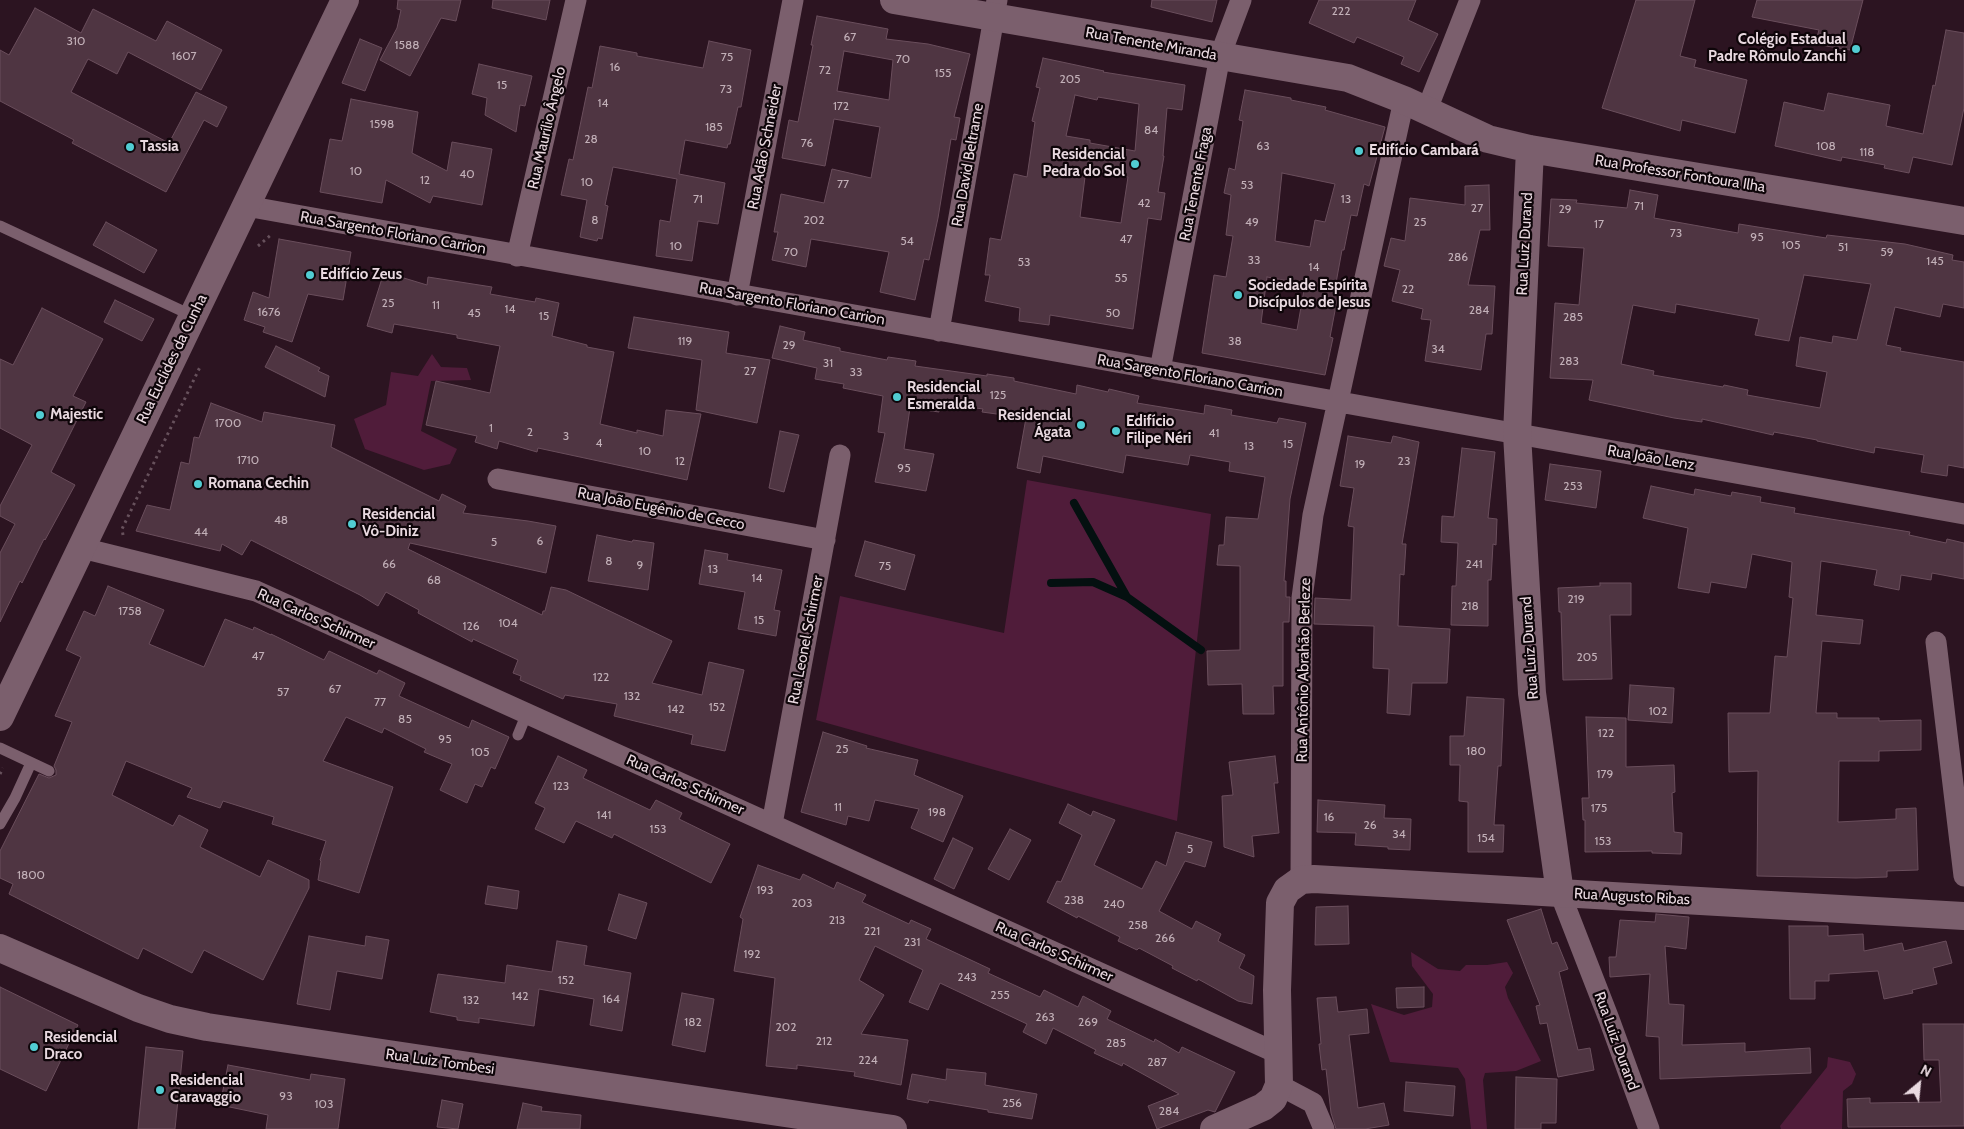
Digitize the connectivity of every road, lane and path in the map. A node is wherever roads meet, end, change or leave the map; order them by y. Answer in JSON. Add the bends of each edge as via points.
{"nodes":[{"id":1,"x":345,"y":0,"type":"edge"},
{"id":2,"x":576,"y":0,"type":"edge"},
{"id":3,"x":793,"y":0,"type":"edge"},
{"id":4,"x":894,"y":0,"type":"edge"},
{"id":5,"x":1241,"y":0,"type":"edge"},
{"id":6,"x":1470,"y":0,"type":"edge"},
{"id":7,"x":995,"y":8,"type":"edge"},
{"id":8,"x":1220,"y":56,"type":"junction"},
{"id":9,"x":1415,"y":106,"type":"junction"},
{"id":10,"x":1530,"y":150,"type":"junction"},
{"id":11,"x":246,"y":206,"type":"junction"},
{"id":12,"x":1964,"y":221,"type":"edge"},
{"id":13,"x":0,"y":226,"type":"edge"},
{"id":14,"x":275,"y":232,"type":"dead end"},
{"id":15,"x":254,"y":253,"type":"dead end"},
{"id":16,"x":517,"y":256,"type":"junction"},
{"id":17,"x":737,"y":295,"type":"junction"},
{"id":18,"x":193,"y":316,"type":"junction"},
{"id":19,"x":939,"y":331,"type":"junction"},
{"id":20,"x":203,"y":360,"type":"dead end"},
{"id":21,"x":1160,"y":370,"type":"junction"},
{"id":22,"x":1338,"y":402,"type":"junction"},
{"id":23,"x":1516,"y":434,"type":"junction"},
{"id":24,"x":840,"y":454,"type":"dead end"},
{"id":25,"x":498,"y":479,"type":"dead end"},
{"id":26,"x":1964,"y":514,"type":"edge"},
{"id":27,"x":130,"y":539,"type":"dead end"},
{"id":28,"x":825,"y":540,"type":"junction"},
{"id":29,"x":82,"y":548,"type":"junction"},
{"id":30,"x":1936,"y":642,"type":"dead end"},
{"id":31,"x":1,"y":711,"type":"edge"},
{"id":32,"x":527,"y":713,"type":"junction"},
{"id":33,"x":518,"y":735,"type":"dead end"},
{"id":34,"x":5,"y":751,"type":"edge"},
{"id":35,"x":31,"y":763,"type":"junction"},
{"id":36,"x":49,"y":770,"type":"dead end"},
{"id":37,"x":0,"y":774,"type":"edge"},
{"id":38,"x":0,"y":824,"type":"edge"},
{"id":39,"x":772,"y":824,"type":"junction"},
{"id":40,"x":1964,"y":876,"type":"edge"},
{"id":41,"x":1301,"y":880,"type":"junction"},
{"id":42,"x":1560,"y":893,"type":"junction"},
{"id":43,"x":1964,"y":916,"type":"edge"},
{"id":44,"x":0,"y":948,"type":"edge"},
{"id":45,"x":1277,"y":1053,"type":"junction"},
{"id":46,"x":1279,"y":1085,"type":"junction"},
{"id":47,"x":893,"y":1129,"type":"edge"},
{"id":48,"x":1214,"y":1129,"type":"edge"},
{"id":49,"x":1324,"y":1129,"type":"edge"},
{"id":50,"x":1649,"y":1129,"type":"edge"}],
"edges":[{"from":1,"to":11,"type":"street","name":"Rua Euclides da Cunha"},
{"from":2,"to":16,"type":"street","name":"Rua Maurílio Ângelo"},
{"from":3,"to":17,"type":"street","name":"Rua Adão Schneider"},
{"from":4,"to":7,"type":"street","name":"Rua Tenente Miranda"},
{"from":5,"to":8,"type":"street","name":"Rua Tenente Fraga"},
{"from":6,"to":9,"type":"street","name":"Rua Antônio Abrahão Berleze"},
{"from":7,"to":8,"type":"street","name":"Rua Tenente Miranda"},
{"from":7,"to":19,"type":"street","name":"Rua David Beltrame"},
{"from":8,"to":9,"type":"street","name":"Rua Tenente Miranda","via":[[1348,78]]},
{"from":8,"to":21,"type":"street","name":"Rua Tenente Fraga"},
{"from":9,"to":10,"type":"street","name":"Rua Professor Fontoura Ilha","via":[[1488,139]]},
{"from":9,"to":22,"type":"street","name":"Rua Antônio Abrahão Berleze"},
{"from":10,"to":12,"type":"street","name":"Rua Professor Fontoura Ilha"},
{"from":10,"to":23,"type":"street","name":"Rua Luiz Durand"},
{"from":11,"to":16,"type":"street","name":"Rua Sargento Floriano Carrion"},
{"from":11,"to":18,"type":"street","name":"Rua Euclides da Cunha"},
{"from":13,"to":18,"type":"lane"},
{"from":14,"to":15,"type":"path","via":[[258,244]]},
{"from":16,"to":17,"type":"street","name":"Rua Sargento Floriano Carrion"},
{"from":17,"to":19,"type":"street","name":"Rua Sargento Floriano Carrion"},
{"from":18,"to":29,"type":"street","name":"Rua Euclides da Cunha"},
{"from":19,"to":21,"type":"street","name":"Rua Sargento Floriano Carrion"},
{"from":20,"to":27,"type":"path","via":[[122,529],[123,535]]},
{"from":21,"to":22,"type":"street","name":"Rua Sargento Floriano Carrion"},
{"from":22,"to":23,"type":"street","name":"Rua João Lenz"},
{"from":22,"to":41,"type":"street","name":"Rua Antônio Abrahão Berleze","via":[[1313,515],[1302,598]]},
{"from":23,"to":26,"type":"street","name":"Rua João Lenz"},
{"from":23,"to":42,"type":"street","name":"Rua Luiz Durand","via":[[1532,693]]},
{"from":24,"to":28,"type":"street","name":"Rua Leonel Schirmer"},
{"from":25,"to":28,"type":"street","name":"Rua João Eugênio de Cecco"},
{"from":28,"to":39,"type":"street","name":"Rua Leonel Schirmer"},
{"from":29,"to":31,"type":"street","name":"Rua Euclides da Cunha"},
{"from":29,"to":32,"type":"street","name":"Rua Carlos Schirmer","via":[[256,591]]},
{"from":30,"to":40,"type":"street"},
{"from":32,"to":33,"type":"lane"},
{"from":32,"to":39,"type":"street","name":"Rua Carlos Schirmer"},
{"from":34,"to":35,"type":"lane"},
{"from":34,"to":37,"type":"path"},
{"from":35,"to":36,"type":"lane"},
{"from":35,"to":38,"type":"lane"},
{"from":39,"to":45,"type":"street","name":"Rua Carlos Schirmer"},
{"from":41,"to":42,"type":"street","name":"Rua Augusto Ribas"},
{"from":41,"to":45,"type":"street","via":[[1287,890],[1280,903]]},
{"from":42,"to":43,"type":"street","name":"Rua Augusto Ribas"},
{"from":42,"to":50,"type":"street","name":"Rua Luiz Durand"},
{"from":44,"to":47,"type":"street","name":"Rua Luiz Tombesi","via":[[170,1019]]},
{"from":45,"to":46,"type":"street"},
{"from":46,"to":48,"type":"street","via":[[1273,1098],[1262,1107]]},
{"from":46,"to":49,"type":"street","via":[[1313,1103]]}]}
